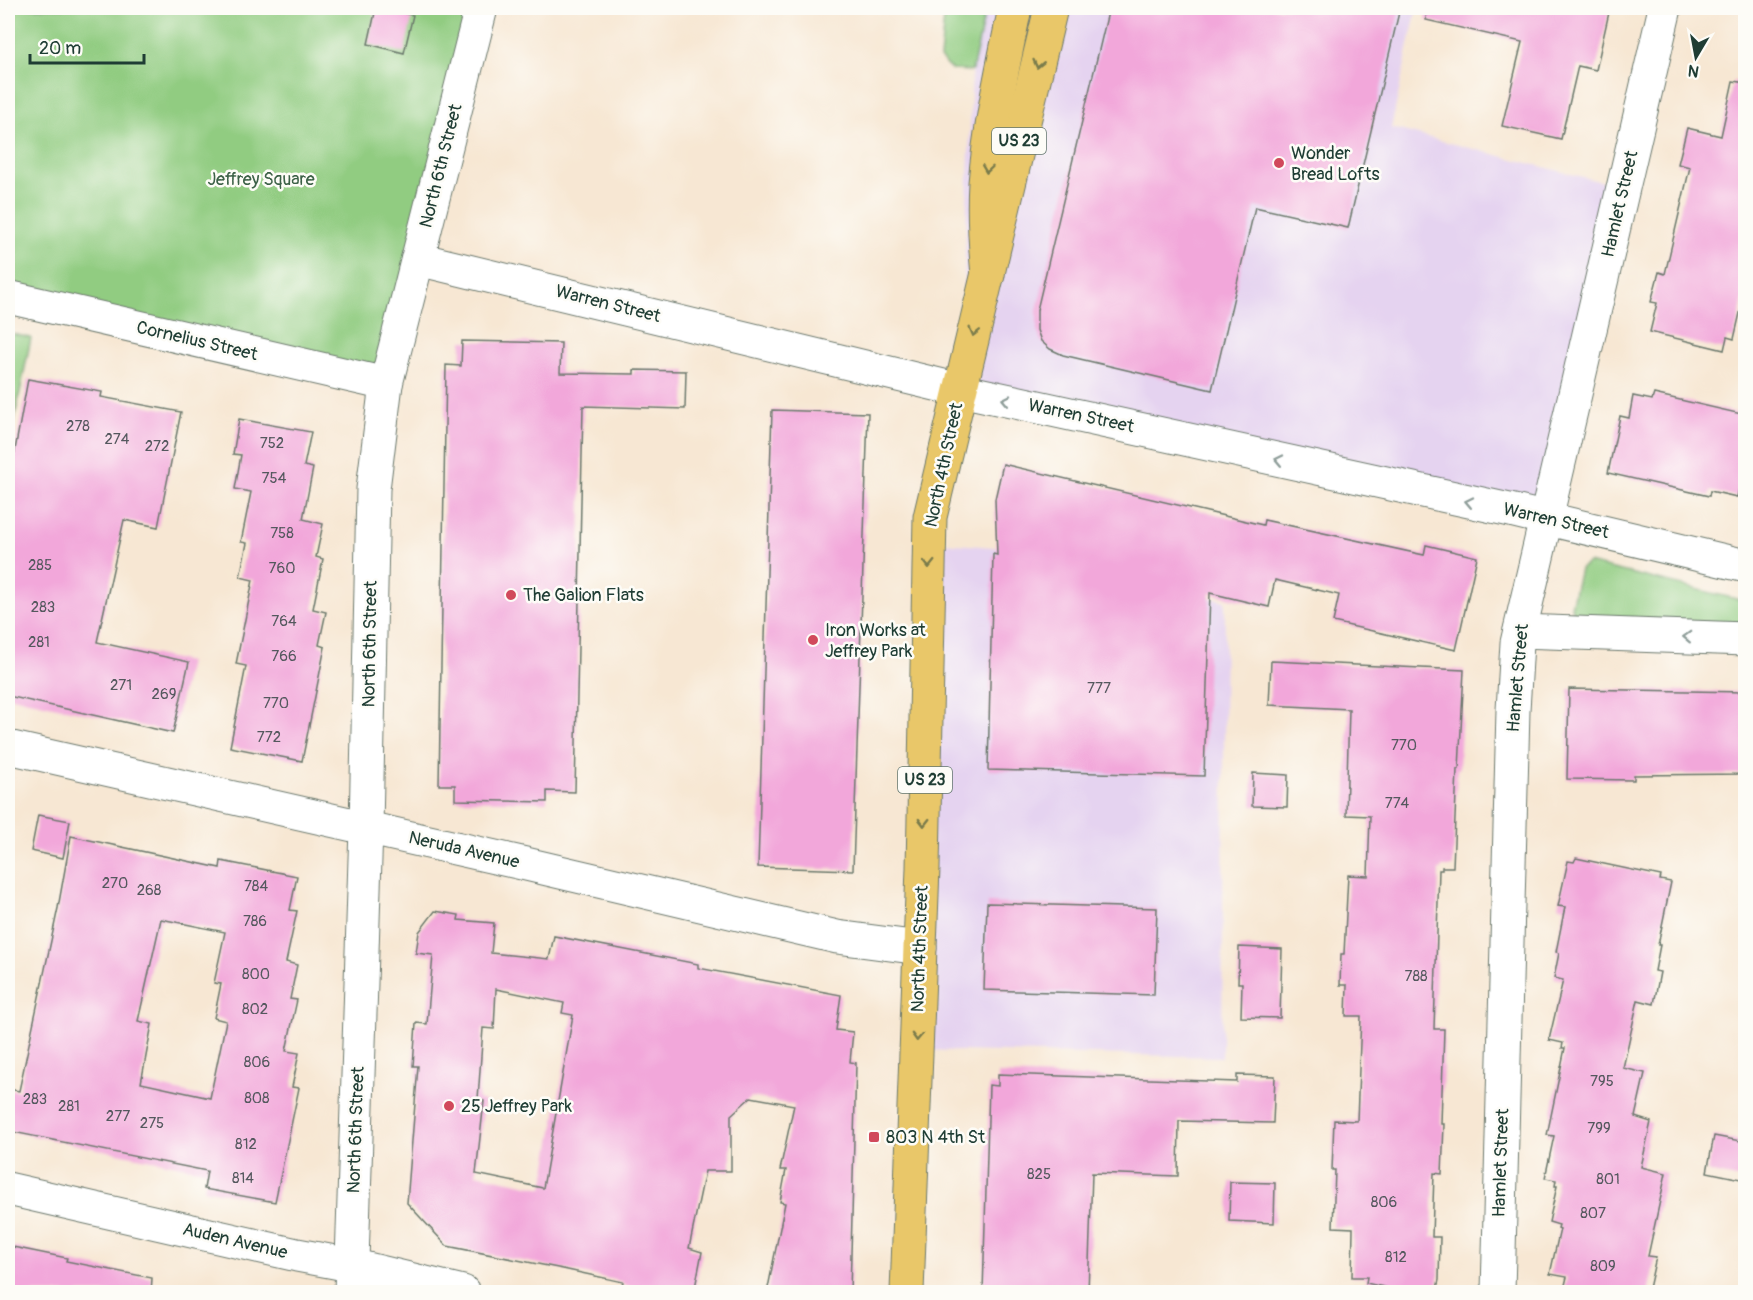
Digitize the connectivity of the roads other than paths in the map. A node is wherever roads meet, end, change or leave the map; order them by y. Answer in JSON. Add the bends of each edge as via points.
{"nodes":[{"id":1,"x":481,"y":8,"type":"edge"},
{"id":2,"x":1015,"y":8,"type":"edge"},
{"id":3,"x":1051,"y":8,"type":"edge"},
{"id":4,"x":1665,"y":8,"type":"edge"},
{"id":5,"x":418,"y":259,"type":"junction"},
{"id":6,"x":988,"y":275,"type":"junction"},
{"id":7,"x":8,"y":297,"type":"edge"},
{"id":8,"x":386,"y":384,"type":"junction"},
{"id":9,"x":960,"y":390,"type":"junction"},
{"id":10,"x":1547,"y":519,"type":"junction"},
{"id":11,"x":1746,"y":566,"type":"edge"},
{"id":12,"x":1520,"y":632,"type":"junction"},
{"id":13,"x":1746,"y":639,"type":"edge"},
{"id":14,"x":8,"y":747,"type":"edge"},
{"id":15,"x":366,"y":828,"type":"junction"},
{"id":16,"x":920,"y":948,"type":"junction"},
{"id":17,"x":8,"y":1189,"type":"edge"},
{"id":18,"x":351,"y":1279,"type":"edge"},
{"id":19,"x":463,"y":1293,"type":"edge"},
{"id":20,"x":907,"y":1293,"type":"edge"},
{"id":21,"x":1498,"y":1293,"type":"edge"}],
"edges":[{"from":1,"to":5,"type":"street","name":"North 6th Street"},
{"from":2,"to":6,"type":"main road","one_way":true,"via":[[995,106],[985,184]]},
{"from":3,"to":6,"type":"main road","name":"North 4th Street","number":"US 23","one_way":true},
{"from":4,"to":10,"type":"street","name":"Hamlet Street"},
{"from":5,"to":8,"type":"street","name":"North 6th Street"},
{"from":5,"to":9,"type":"street","name":"Warren Street"},
{"from":6,"to":9,"type":"main road","name":"North 4th Street","number":"US 23","one_way":true},
{"from":7,"to":8,"type":"street","name":"Cornelius Street"},
{"from":8,"to":15,"type":"street","name":"North 6th Street","via":[[373,489]]},
{"from":10,"to":9,"type":"street","name":"Warren Street","one_way":true},
{"from":9,"to":16,"type":"main road","name":"North 4th Street","number":"US 23","one_way":true,"via":[[930,517]]},
{"from":10,"to":11,"type":"street","name":"Warren Street"},
{"from":10,"to":12,"type":"street","name":"Hamlet Street"},
{"from":13,"to":12,"type":"street","one_way":true},
{"from":12,"to":21,"type":"street","name":"Hamlet Street","via":[[1513,710]]},
{"from":14,"to":15,"type":"street","name":"Neruda Avenue"},
{"from":15,"to":16,"type":"street","name":"Neruda Avenue","via":[[852,940]]},
{"from":15,"to":18,"type":"street","name":"North 6th Street"},
{"from":16,"to":20,"type":"main road","name":"North 4th Street","number":"US 23","one_way":true},
{"from":17,"to":18,"type":"street","name":"Auden Avenue","via":[[297,1255]]},
{"from":18,"to":19,"type":"street","name":"Auden Avenue"}]}
